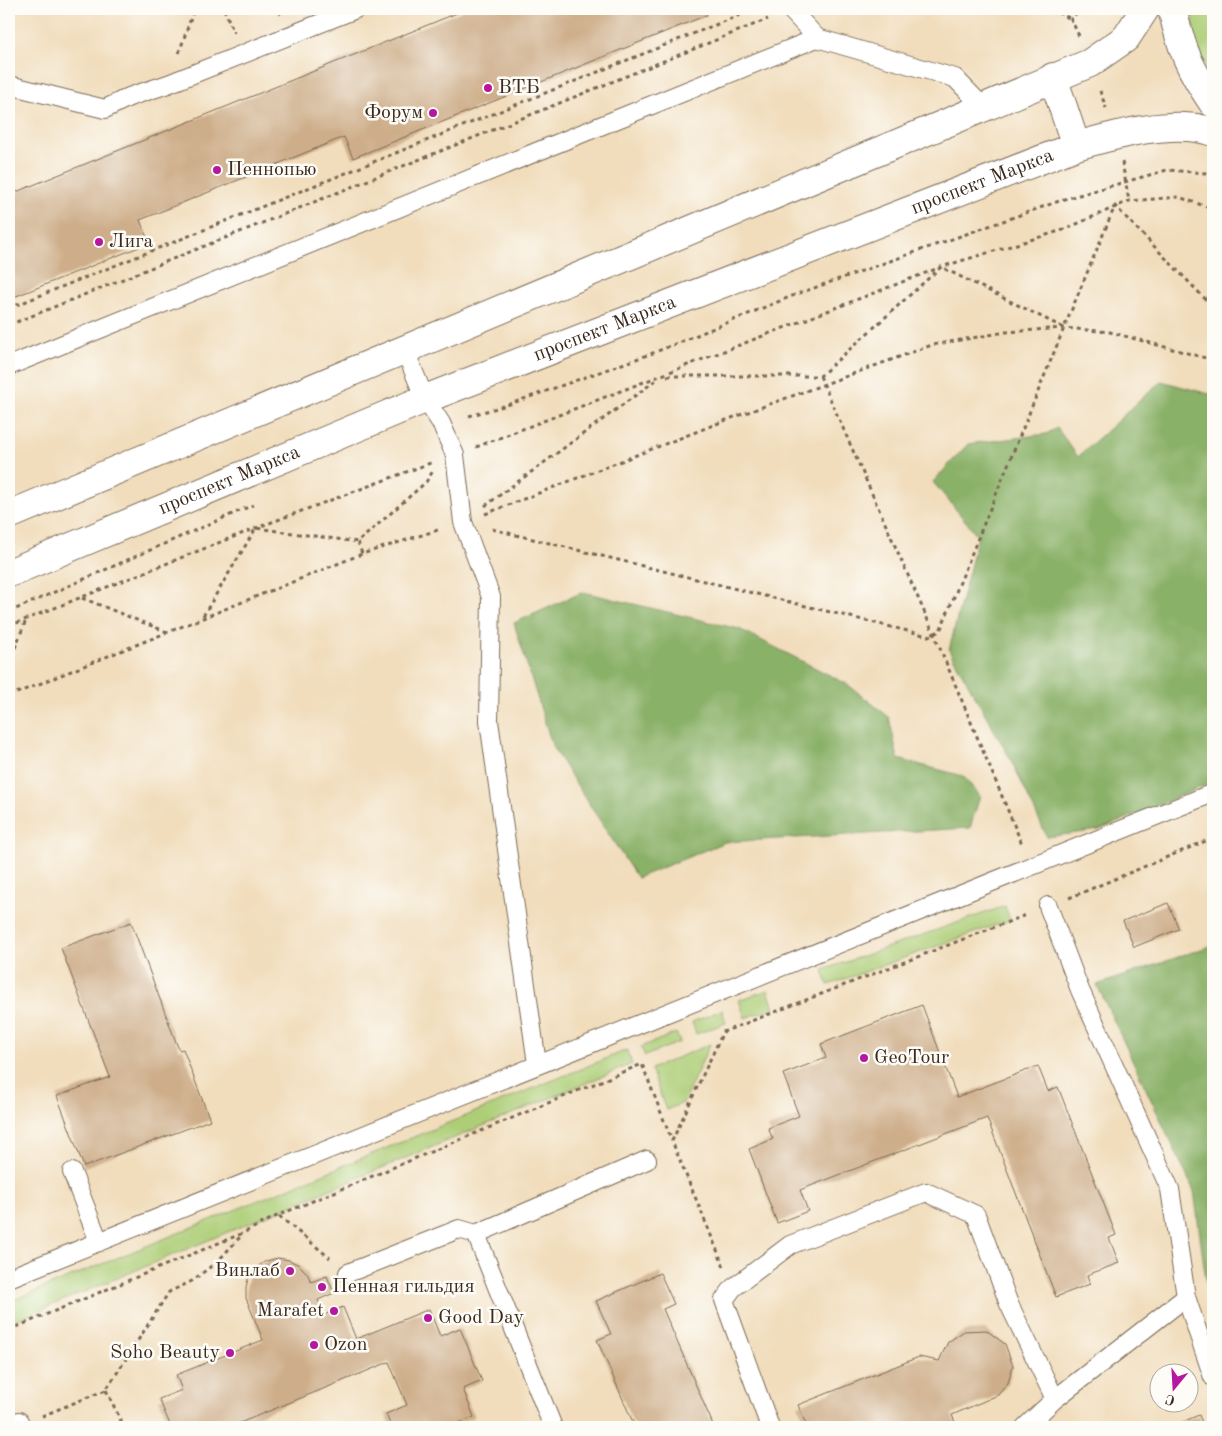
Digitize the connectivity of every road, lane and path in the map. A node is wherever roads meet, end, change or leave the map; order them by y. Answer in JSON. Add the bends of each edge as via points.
{"nodes":[{"id":1,"x":194,"y":9,"type":"edge"},
{"id":2,"x":356,"y":9,"type":"edge"},
{"id":3,"x":755,"y":9,"type":"edge"},
{"id":4,"x":790,"y":9,"type":"edge"},
{"id":5,"x":1051,"y":9,"type":"edge"},
{"id":6,"x":1080,"y":9,"type":"edge"},
{"id":7,"x":1145,"y":9,"type":"edge"},
{"id":8,"x":1172,"y":9,"type":"edge"},
{"id":9,"x":773,"y":14,"type":"dead end"},
{"id":10,"x":1071,"y":19,"type":"junction"},
{"id":11,"x":817,"y":38,"type":"junction"},
{"id":12,"x":1090,"y":63,"type":"junction"},
{"id":13,"x":1053,"y":77,"type":"junction"},
{"id":14,"x":168,"y":84,"type":"junction"},
{"id":15,"x":9,"y":86,"type":"edge"},
{"id":16,"x":1213,"y":103,"type":"edge"},
{"id":17,"x":983,"y":108,"type":"junction"},
{"id":18,"x":1213,"y":132,"type":"edge"},
{"id":19,"x":1115,"y":135,"type":"junction"},
{"id":20,"x":1076,"y":146,"type":"junction"},
{"id":21,"x":1213,"y":177,"type":"edge"},
{"id":22,"x":1126,"y":182,"type":"junction"},
{"id":23,"x":1129,"y":201,"type":"junction"},
{"id":24,"x":1115,"y":206,"type":"junction"},
{"id":25,"x":1213,"y":208,"type":"edge"},
{"id":26,"x":941,"y":266,"type":"junction"},
{"id":27,"x":1213,"y":307,"type":"edge"},
{"id":28,"x":9,"y":308,"type":"edge"},
{"id":29,"x":9,"y":325,"type":"edge"},
{"id":30,"x":1064,"y":328,"type":"junction"},
{"id":31,"x":404,"y":348,"type":"junction"},
{"id":32,"x":1213,"y":360,"type":"edge"},
{"id":33,"x":9,"y":366,"type":"edge"},
{"id":34,"x":663,"y":376,"type":"junction"},
{"id":35,"x":820,"y":376,"type":"junction"},
{"id":36,"x":824,"y":384,"type":"junction"},
{"id":37,"x":425,"y":399,"type":"junction"},
{"id":38,"x":441,"y":423,"type":"junction"},
{"id":39,"x":448,"y":457,"type":"junction"},
{"id":40,"x":261,"y":502,"type":"dead end"},
{"id":41,"x":9,"y":515,"type":"edge"},
{"id":42,"x":462,"y":522,"type":"junction"},
{"id":43,"x":256,"y":528,"type":"junction"},
{"id":44,"x":358,"y":542,"type":"junction"},
{"id":45,"x":362,"y":554,"type":"junction"},
{"id":46,"x":9,"y":573,"type":"edge"},
{"id":47,"x":82,"y":598,"type":"junction"},
{"id":48,"x":9,"y":612,"type":"edge"},
{"id":49,"x":203,"y":617,"type":"junction"},
{"id":50,"x":26,"y":619,"type":"junction"},
{"id":51,"x":9,"y":626,"type":"edge"},
{"id":52,"x":167,"y":632,"type":"junction"},
{"id":53,"x":934,"y":634,"type":"junction"},
{"id":54,"x":9,"y":663,"type":"edge"},
{"id":55,"x":9,"y":696,"type":"edge"},
{"id":56,"x":1213,"y":793,"type":"edge"},
{"id":57,"x":1213,"y":838,"type":"edge"},
{"id":58,"x":1031,"y":867,"type":"junction"},
{"id":59,"x":1048,"y":906,"type":"junction"},
{"id":60,"x":537,"y":1064,"type":"junction"},
{"id":61,"x":672,"y":1141,"type":"junction"},
{"id":62,"x":647,"y":1160,"type":"dead end"},
{"id":63,"x":72,"y":1172,"type":"dead end"},
{"id":64,"x":279,"y":1216,"type":"junction"},
{"id":65,"x":243,"y":1233,"type":"junction"},
{"id":66,"x":476,"y":1234,"type":"junction"},
{"id":67,"x":99,"y":1242,"type":"junction"},
{"id":68,"x":348,"y":1273,"type":"joint"},
{"id":69,"x":9,"y":1278,"type":"edge"},
{"id":70,"x":733,"y":1288,"type":"junction"},
{"id":71,"x":1186,"y":1297,"type":"junction"},
{"id":72,"x":9,"y":1330,"type":"edge"},
{"id":73,"x":1213,"y":1377,"type":"edge"},
{"id":74,"x":106,"y":1390,"type":"junction"},
{"id":75,"x":1055,"y":1398,"type":"junction"},
{"id":76,"x":14,"y":1423,"type":"edge"},
{"id":77,"x":550,"y":1426,"type":"edge"},
{"id":78,"x":124,"y":1427,"type":"edge"},
{"id":79,"x":770,"y":1427,"type":"edge"},
{"id":80,"x":1025,"y":1427,"type":"edge"}],
"edges":[{"from":1,"to":14,"type":"path"},
{"from":2,"to":14,"type":"lane"},
{"from":3,"to":28,"type":"path"},
{"from":4,"to":11,"type":"lane"},
{"from":5,"to":10,"type":"path"},
{"from":6,"to":10,"type":"path"},
{"from":7,"to":12,"type":"main road","via":[[1126,38]]},
{"from":8,"to":16,"type":"main road","via":[[1180,45],[1192,73]]},
{"from":9,"to":29,"type":"path","via":[[761,22]]},
{"from":10,"to":12,"type":"path"},
{"from":11,"to":17,"type":"lane","via":[[955,78]]},
{"from":11,"to":33,"type":"lane"},
{"from":12,"to":13,"type":"main road"},
{"from":12,"to":19,"type":"path"},
{"from":13,"to":17,"type":"main road"},
{"from":13,"to":20,"type":"main road"},
{"from":14,"to":15,"type":"lane","via":[[105,109]]},
{"from":17,"to":31,"type":"main road"},
{"from":18,"to":19,"type":"main road","name":"проспект Маркса","via":[[1179,127]]},
{"from":19,"to":20,"type":"main road","name":"проспект Маркса"},
{"from":19,"to":22,"type":"path"},
{"from":20,"to":37,"type":"main road","name":"проспект Маркса"},
{"from":21,"to":22,"type":"path","via":[[1206,173],[1167,170]]},
{"from":22,"to":23,"type":"path"},
{"from":22,"to":38,"type":"path","via":[[1065,199],[796,294],[653,353],[506,406]]},
{"from":23,"to":24,"type":"path"},
{"from":23,"to":25,"type":"path","via":[[1179,197]]},
{"from":24,"to":26,"type":"path","via":[[1063,230]]},
{"from":24,"to":27,"type":"path"},
{"from":24,"to":30,"type":"path"},
{"from":26,"to":30,"type":"path"},
{"from":26,"to":34,"type":"path"},
{"from":26,"to":35,"type":"path"},
{"from":30,"to":32,"type":"path","via":[[1110,332]]},
{"from":30,"to":36,"type":"path","via":[[1006,332],[932,345]]},
{"from":30,"to":53,"type":"path","via":[[940,631]]},
{"from":31,"to":37,"type":"lane"},
{"from":31,"to":41,"type":"main road"},
{"from":34,"to":35,"type":"path"},
{"from":34,"to":39,"type":"path"},
{"from":34,"to":42,"type":"path"},
{"from":35,"to":36,"type":"path"},
{"from":36,"to":42,"type":"path"},
{"from":36,"to":53,"type":"path"},
{"from":37,"to":38,"type":"lane"},
{"from":37,"to":46,"type":"main road","name":"проспект Маркса"},
{"from":38,"to":39,"type":"lane"},
{"from":39,"to":42,"type":"lane"},
{"from":39,"to":43,"type":"path"},
{"from":39,"to":44,"type":"path","via":[[426,482]]},
{"from":40,"to":48,"type":"path"},
{"from":42,"to":45,"type":"path"},
{"from":42,"to":53,"type":"path","via":[[928,636]]},
{"from":42,"to":60,"type":"lane","via":[[491,597],[489,721]]},
{"from":43,"to":44,"type":"path"},
{"from":43,"to":47,"type":"path"},
{"from":43,"to":49,"type":"path"},
{"from":44,"to":45,"type":"path"},
{"from":45,"to":49,"type":"path"},
{"from":47,"to":50,"type":"path"},
{"from":47,"to":52,"type":"path"},
{"from":49,"to":52,"type":"path"},
{"from":50,"to":51,"type":"path"},
{"from":50,"to":54,"type":"path"},
{"from":52,"to":55,"type":"path"},
{"from":53,"to":58,"type":"path"},
{"from":56,"to":58,"type":"lane"},
{"from":57,"to":59,"type":"path"},
{"from":58,"to":60,"type":"lane"},
{"from":59,"to":61,"type":"path","via":[[723,1032]]},
{"from":59,"to":71,"type":"lane","via":[[1080,990],[1170,1189]]},
{"from":60,"to":67,"type":"lane"},
{"from":61,"to":64,"type":"path","via":[[642,1064]]},
{"from":61,"to":70,"type":"path"},
{"from":62,"to":66,"type":"lane"},
{"from":63,"to":67,"type":"lane"},
{"from":64,"to":65,"type":"path"},
{"from":64,"to":68,"type":"path"},
{"from":65,"to":72,"type":"path"},
{"from":65,"to":74,"type":"path","via":[[218,1261],[169,1292]]},
{"from":66,"to":68,"type":"lane","via":[[459,1230]]},
{"from":66,"to":77,"type":"lane"},
{"from":67,"to":69,"type":"lane"},
{"from":70,"to":75,"type":"lane","via":[[790,1245],[926,1192],[976,1215],[1009,1304]]},
{"from":70,"to":79,"type":"lane","via":[[724,1300]]},
{"from":71,"to":73,"type":"lane"},
{"from":71,"to":75,"type":"lane"},
{"from":74,"to":76,"type":"path"},
{"from":74,"to":78,"type":"path"},
{"from":75,"to":80,"type":"lane"}]}
